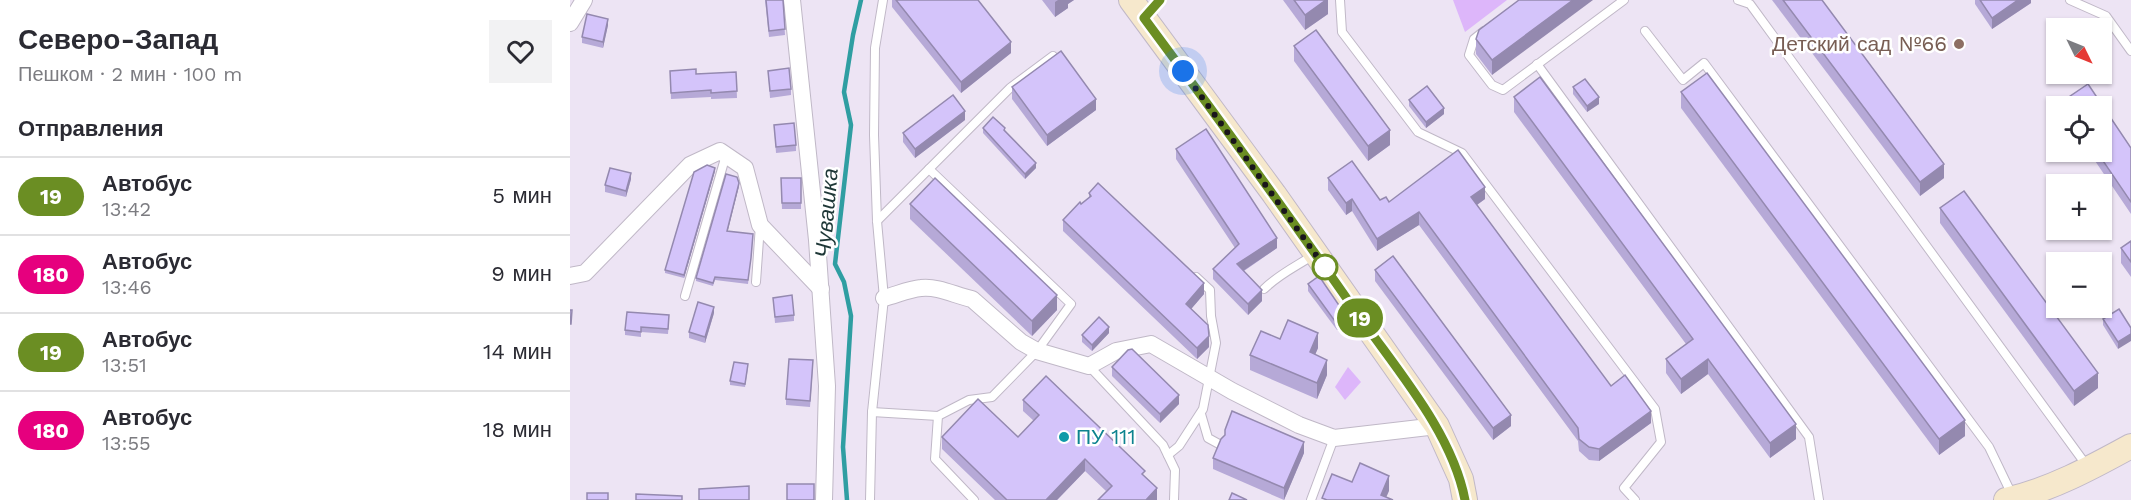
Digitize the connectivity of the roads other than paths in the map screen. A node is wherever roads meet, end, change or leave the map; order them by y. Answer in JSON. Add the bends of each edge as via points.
{"nodes":[{"id":1,"x":584,"y":0,"type":"edge"},
{"id":2,"x":792,"y":0,"type":"edge"},
{"id":3,"x":883,"y":0,"type":"edge"},
{"id":4,"x":1160,"y":0,"type":"edge"},
{"id":5,"x":1340,"y":0,"type":"edge"},
{"id":6,"x":1624,"y":0,"type":"edge"},
{"id":7,"x":1738,"y":0,"type":"edge"},
{"id":8,"x":2070,"y":0,"type":"edge"},
{"id":9,"x":1137,"y":9,"type":"edge"},
{"id":10,"x":570,"y":23,"type":"edge"},
{"id":11,"x":1491,"y":26,"type":"edge"},
{"id":12,"x":1645,"y":31,"type":"dead end"},
{"id":13,"x":2131,"y":51,"type":"edge"},
{"id":14,"x":1053,"y":56,"type":"edge"},
{"id":15,"x":1537,"y":64,"type":"junction"},
{"id":16,"x":726,"y":155,"type":"junction"},
{"id":17,"x":929,"y":169,"type":"junction"},
{"id":18,"x":877,"y":221,"type":"junction"},
{"id":19,"x":760,"y":225,"type":"junction"},
{"id":20,"x":1315,"y":253,"type":"junction"},
{"id":21,"x":1186,"y":267,"type":"edge"},
{"id":22,"x":570,"y":276,"type":"edge"},
{"id":23,"x":756,"y":282,"type":"dead end"},
{"id":24,"x":821,"y":289,"type":"junction"},
{"id":25,"x":1264,"y":289,"type":"edge"},
{"id":26,"x":685,"y":296,"type":"dead end"},
{"id":27,"x":884,"y":298,"type":"junction"},
{"id":28,"x":1037,"y":351,"type":"junction"},
{"id":29,"x":1089,"y":366,"type":"junction"},
{"id":30,"x":1209,"y":378,"type":"junction"},
{"id":31,"x":872,"y":412,"type":"junction"},
{"id":32,"x":1201,"y":414,"type":"junction"},
{"id":33,"x":938,"y":416,"type":"junction"},
{"id":34,"x":1437,"y":426,"type":"junction"},
{"id":35,"x":1334,"y":438,"type":"junction"},
{"id":36,"x":1219,"y":444,"type":"edge"},
{"id":37,"x":2131,"y":446,"type":"edge"},
{"id":38,"x":1168,"y":456,"type":"junction"},
{"id":39,"x":2089,"y":469,"type":"junction"},
{"id":40,"x":2020,"y":498,"type":"edge"},
{"id":41,"x":824,"y":500,"type":"edge"},
{"id":42,"x":870,"y":500,"type":"edge"},
{"id":43,"x":974,"y":500,"type":"edge"},
{"id":44,"x":1174,"y":500,"type":"edge"},
{"id":45,"x":1311,"y":500,"type":"edge"},
{"id":46,"x":1465,"y":500,"type":"edge"},
{"id":47,"x":1635,"y":500,"type":"edge"},
{"id":48,"x":1819,"y":500,"type":"edge"}],
"edges":[{"from":1,"to":10,"type":"street"},
{"from":2,"to":24,"type":"street"},
{"from":3,"to":18,"type":"lane","via":[[875,48]]},
{"from":4,"to":9,"type":"lane"},
{"from":5,"to":47,"type":"lane","via":[[1342,32],[1418,132],[1462,153],[1656,409],[1661,442],[1624,488]]},
{"from":6,"to":15,"type":"lane"},
{"from":7,"to":39,"type":"lane","via":[[1750,4]]},
{"from":8,"to":13,"type":"lane","via":[[2106,16]]},
{"from":9,"to":20,"type":"main road"},
{"from":11,"to":15,"type":"lane","via":[[1473,39],[1469,55],[1492,85],[1503,90]]},
{"from":12,"to":40,"type":"lane","via":[[1683,80],[1704,63],[1989,447]]},
{"from":14,"to":17,"type":"lane","via":[[1010,88]]},
{"from":15,"to":48,"type":"lane","via":[[1809,437]]},
{"from":16,"to":19,"type":"street","via":[[745,168]]},
{"from":16,"to":22,"type":"street","via":[[720,151],[690,165],[585,273]]},
{"from":16,"to":26,"type":"lane"},
{"from":17,"to":18,"type":"lane"},
{"from":17,"to":28,"type":"lane","via":[[1071,304]]},
{"from":18,"to":27,"type":"lane"},
{"from":19,"to":23,"type":"lane"},
{"from":19,"to":24,"type":"street"},
{"from":20,"to":25,"type":"lane"},
{"from":20,"to":34,"type":"main road"},
{"from":21,"to":30,"type":"lane","via":[[1210,290],[1216,343]]},
{"from":24,"to":41,"type":"street","via":[[827,386]]},
{"from":27,"to":28,"type":"street","via":[[922,288],[972,298],[1021,342]]},
{"from":27,"to":31,"type":"lane"},
{"from":28,"to":29,"type":"street"},
{"from":28,"to":33,"type":"lane","via":[[992,397],[969,400]]},
{"from":29,"to":30,"type":"street","via":[[1116,351],[1151,344]]},
{"from":29,"to":38,"type":"lane","via":[[1163,445]]},
{"from":30,"to":32,"type":"lane"},
{"from":30,"to":35,"type":"street","via":[[1299,425]]},
{"from":31,"to":33,"type":"lane"},
{"from":31,"to":42,"type":"lane"},
{"from":32,"to":36,"type":"lane","via":[[1208,438]]},
{"from":32,"to":38,"type":"lane"},
{"from":33,"to":43,"type":"lane","via":[[935,459]]},
{"from":34,"to":35,"type":"street"},
{"from":34,"to":46,"type":"main road","via":[[1461,479]]},
{"from":35,"to":45,"type":"lane"},
{"from":37,"to":39,"type":"main road"},
{"from":38,"to":44,"type":"lane","via":[[1175,470]]},
{"from":39,"to":40,"type":"main road"}]}
